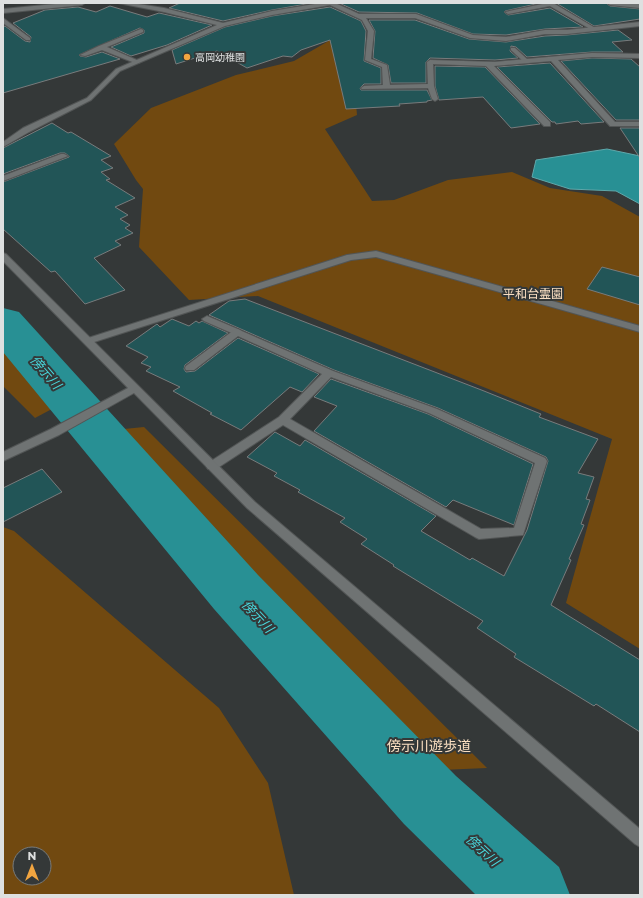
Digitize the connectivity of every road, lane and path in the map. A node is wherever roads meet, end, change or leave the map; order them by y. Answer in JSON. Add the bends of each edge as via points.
{"nodes":[{"id":1,"x":82,"y":3,"type":"edge"},
{"id":2,"x":121,"y":3,"type":"edge"},
{"id":3,"x":331,"y":3,"type":"edge"},
{"id":4,"x":610,"y":3,"type":"edge"},
{"id":5,"x":640,"y":6,"type":"edge"},
{"id":6,"x":3,"y":11,"type":"edge"},
{"id":7,"x":508,"y":12,"type":"dead end"},
{"id":8,"x":359,"y":16,"type":"junction"},
{"id":9,"x":3,"y":20,"type":"edge"},
{"id":10,"x":640,"y":24,"type":"edge"},
{"id":11,"x":223,"y":25,"type":"junction"},
{"id":12,"x":594,"y":29,"type":"junction"},
{"id":13,"x":141,"y":31,"type":"dead end"},
{"id":14,"x":28,"y":38,"type":"dead end"},
{"id":15,"x":101,"y":47,"type":"junction"},
{"id":16,"x":513,"y":49,"type":"dead end"},
{"id":17,"x":83,"y":55,"type":"dead end"},
{"id":18,"x":640,"y":56,"type":"edge"},
{"id":19,"x":553,"y":59,"type":"junction"},
{"id":20,"x":526,"y":61,"type":"junction"},
{"id":21,"x":137,"y":62,"type":"junction"},
{"id":22,"x":488,"y":64,"type":"junction"},
{"id":23,"x":431,"y":86,"type":"junction"},
{"id":24,"x":386,"y":87,"type":"junction"},
{"id":25,"x":364,"y":88,"type":"dead end"},
{"id":26,"x":435,"y":99,"type":"dead end"},
{"id":27,"x":547,"y":124,"type":"dead end"},
{"id":28,"x":640,"y":124,"type":"edge"},
{"id":29,"x":3,"y":145,"type":"edge"},
{"id":30,"x":64,"y":156,"type":"dead end"},
{"id":31,"x":3,"y":179,"type":"edge"},
{"id":32,"x":3,"y":256,"type":"edge"},
{"id":33,"x":207,"y":319,"type":"dead end"},
{"id":34,"x":640,"y":329,"type":"edge"},
{"id":35,"x":237,"y":332,"type":"junction"},
{"id":36,"x":88,"y":341,"type":"junction"},
{"id":37,"x":190,"y":368,"type":"dead end"},
{"id":38,"x":329,"y":373,"type":"junction"},
{"id":39,"x":135,"y":388,"type":"junction"},
{"id":40,"x":283,"y":420,"type":"junction"},
{"id":41,"x":3,"y":457,"type":"edge"},
{"id":42,"x":212,"y":466,"type":"junction"},
{"id":43,"x":640,"y":839,"type":"edge"}],
"edges":[{"from":1,"to":6,"type":"street"},
{"from":2,"to":11,"type":"street","via":[[164,10]]},
{"from":3,"to":8,"type":"street"},
{"from":3,"to":11,"type":"street"},
{"from":4,"to":5,"type":"street"},
{"from":7,"to":12,"type":"street","via":[[551,4]]},
{"from":8,"to":12,"type":"street","via":[[416,16],[472,37],[506,39],[546,32]]},
{"from":8,"to":24,"type":"street","via":[[364,19],[371,31],[368,60],[385,66]]},
{"from":9,"to":14,"type":"street"},
{"from":10,"to":12,"type":"street"},
{"from":11,"to":21,"type":"street"},
{"from":13,"to":15,"type":"street"},
{"from":15,"to":17,"type":"street"},
{"from":15,"to":21,"type":"street"},
{"from":16,"to":20,"type":"street"},
{"from":18,"to":19,"type":"street"},
{"from":19,"to":20,"type":"street"},
{"from":19,"to":28,"type":"street","via":[[613,124]]},
{"from":20,"to":22,"type":"street"},
{"from":21,"to":29,"type":"street","via":[[118,70],[89,99],[26,130]]},
{"from":22,"to":23,"type":"street","via":[[430,62]]},
{"from":22,"to":27,"type":"street"},
{"from":23,"to":24,"type":"street"},
{"from":23,"to":26,"type":"street"},
{"from":24,"to":25,"type":"street"},
{"from":30,"to":31,"type":"street"},
{"from":32,"to":36,"type":"street"},
{"from":33,"to":35,"type":"street"},
{"from":34,"to":36,"type":"street","via":[[376,254],[350,257]]},
{"from":35,"to":37,"type":"street"},
{"from":35,"to":38,"type":"street"},
{"from":36,"to":39,"type":"street"},
{"from":38,"to":40,"type":"street"},
{"from":38,"to":40,"type":"street","via":[[433,411],[541,461],[519,532],[479,534]]},
{"from":39,"to":41,"type":"street"},
{"from":39,"to":42,"type":"street"},
{"from":40,"to":42,"type":"street"},
{"from":42,"to":43,"type":"street","via":[[251,505]]}]}
